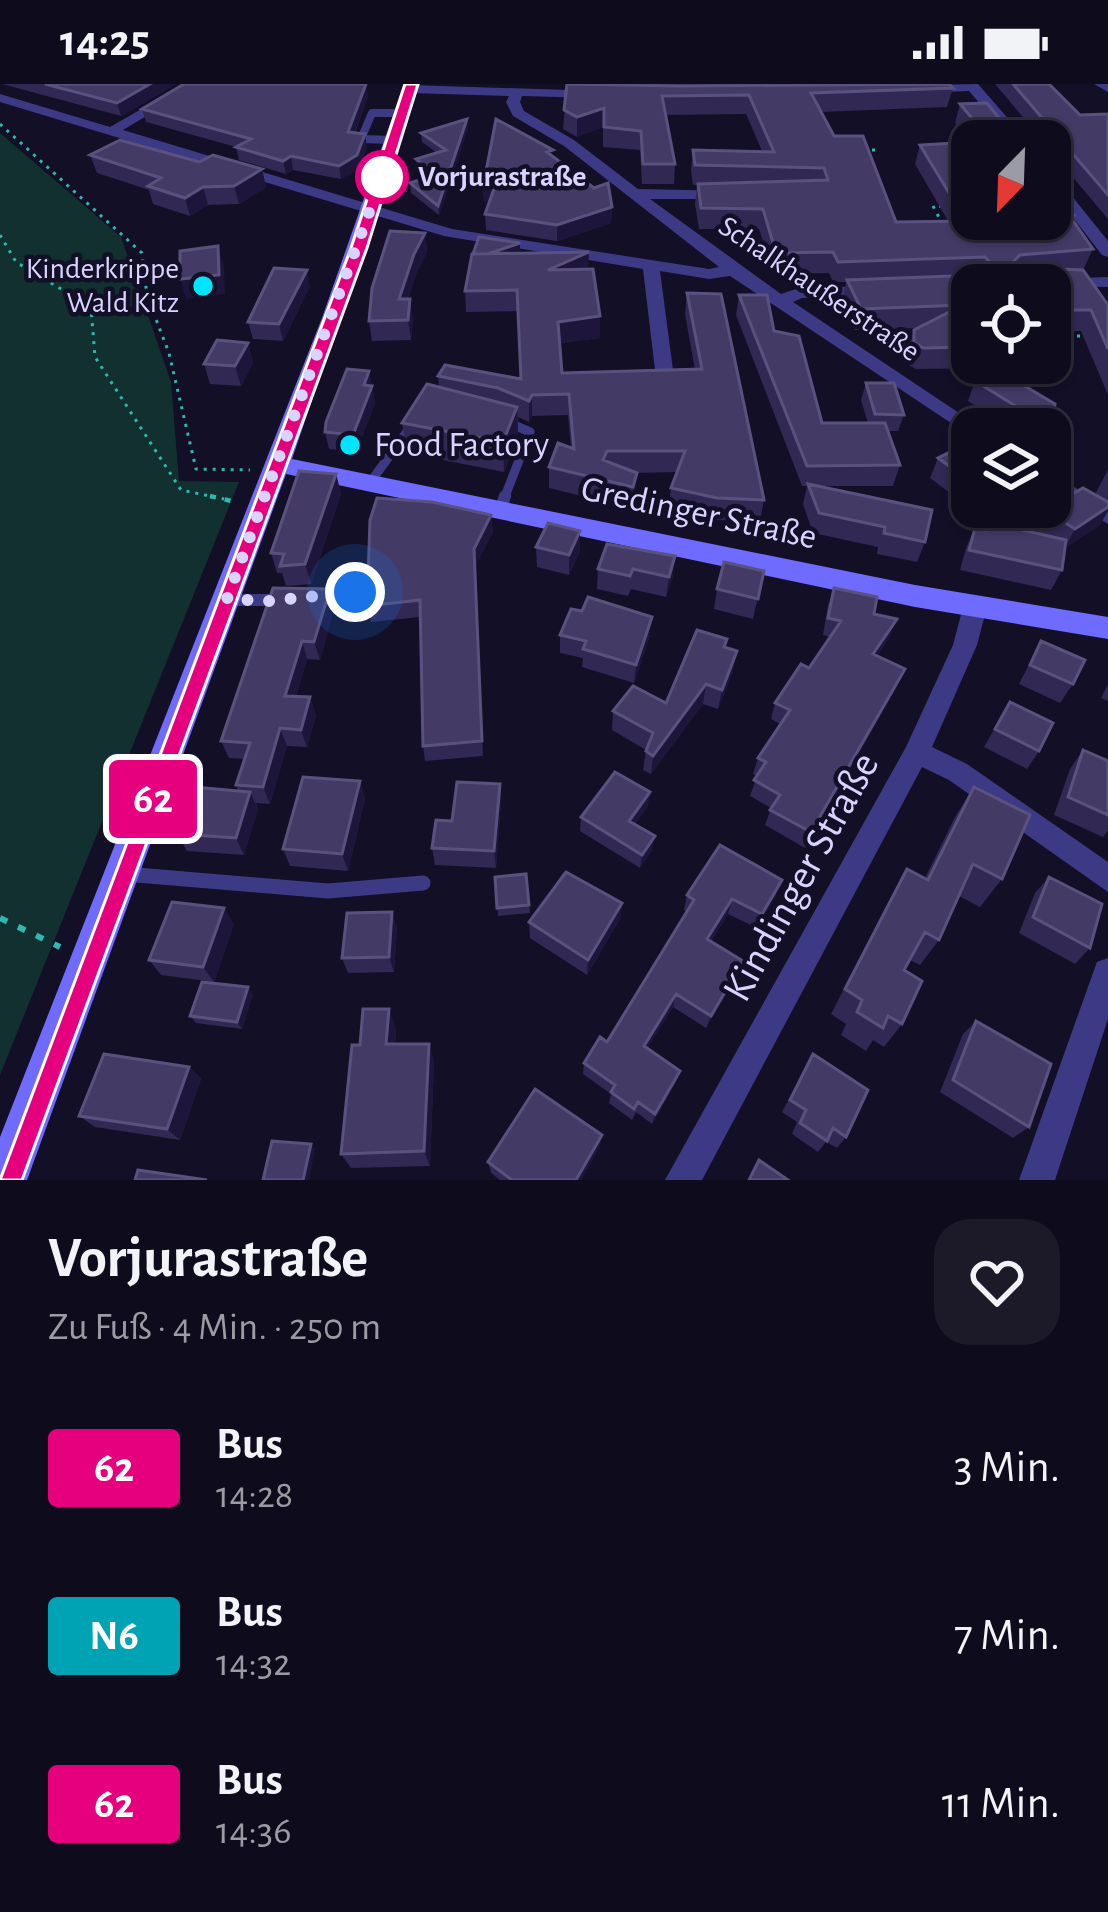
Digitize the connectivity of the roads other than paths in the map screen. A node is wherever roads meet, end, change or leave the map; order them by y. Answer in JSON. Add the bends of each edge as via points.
{"nodes":[{"id":1,"x":194,"y":84,"type":"edge"},
{"id":2,"x":1100,"y":84,"type":"edge"},
{"id":3,"x":411,"y":86,"type":"edge"},
{"id":4,"x":971,"y":86,"type":"edge"},
{"id":5,"x":1108,"y":88,"type":"edge"},
{"id":6,"x":585,"y":89,"type":"edge"},
{"id":7,"x":906,"y":90,"type":"edge"},
{"id":8,"x":517,"y":92,"type":"junction"},
{"id":9,"x":604,"y":94,"type":"edge"},
{"id":10,"x":0,"y":98,"type":"edge"},
{"id":11,"x":403,"y":113,"type":"junction"},
{"id":12,"x":1001,"y":120,"type":"edge"},
{"id":13,"x":112,"y":130,"type":"junction"},
{"id":14,"x":394,"y":140,"type":"junction"},
{"id":15,"x":635,"y":194,"type":"junction"},
{"id":16,"x":748,"y":195,"type":"edge"},
{"id":17,"x":1071,"y":205,"type":"edge"},
{"id":18,"x":371,"y":210,"type":"junction"},
{"id":19,"x":1108,"y":252,"type":"edge"},
{"id":20,"x":651,"y":266,"type":"junction"},
{"id":21,"x":733,"y":270,"type":"junction"},
{"id":22,"x":1108,"y":281,"type":"edge"},
{"id":23,"x":1071,"y":283,"type":"edge"},
{"id":24,"x":886,"y":290,"type":"edge"},
{"id":25,"x":778,"y":302,"type":"junction"},
{"id":26,"x":664,"y":370,"type":"edge"},
{"id":27,"x":418,"y":415,"type":"edge"},
{"id":28,"x":951,"y":415,"type":"edge"},
{"id":29,"x":497,"y":418,"type":"edge"},
{"id":30,"x":275,"y":467,"type":"junction"},
{"id":31,"x":372,"y":480,"type":"junction"},
{"id":32,"x":1071,"y":494,"type":"edge"},
{"id":33,"x":501,"y":508,"type":"junction"},
{"id":34,"x":1108,"y":518,"type":"edge"},
{"id":35,"x":355,"y":592,"type":"dead end"},
{"id":36,"x":227,"y":599,"type":"junction"},
{"id":37,"x":975,"y":607,"type":"junction"},
{"id":38,"x":1108,"y":628,"type":"edge"},
{"id":39,"x":917,"y":752,"type":"junction"},
{"id":40,"x":124,"y":874,"type":"junction"},
{"id":41,"x":1108,"y":878,"type":"edge"},
{"id":42,"x":423,"y":883,"type":"dead end"},
{"id":43,"x":1108,"y":973,"type":"edge"},
{"id":44,"x":5,"y":1180,"type":"edge"},
{"id":45,"x":683,"y":1180,"type":"edge"},
{"id":46,"x":1037,"y":1180,"type":"edge"}],
"edges":[{"from":1,"to":13,"type":"street"},
{"from":2,"to":5,"type":"street"},
{"from":3,"to":8,"type":"street"},
{"from":3,"to":11,"type":"main road"},
{"from":4,"to":7,"type":"street"},
{"from":4,"to":12,"type":"street"},
{"from":6,"to":8,"type":"street"},
{"from":6,"to":9,"type":"street"},
{"from":8,"to":15,"type":"street","name":"Schalkhaußerstraße","via":[[518,113]]},
{"from":10,"to":13,"type":"street"},
{"from":11,"to":14,"type":"main road"},
{"from":11,"to":14,"type":"lane","via":[[372,113],[362,139]]},
{"from":13,"to":18,"type":"street"},
{"from":14,"to":18,"type":"main road"},
{"from":15,"to":16,"type":"street","name":"Schalkhaußerstraße"},
{"from":15,"to":21,"type":"street","name":"Schalkhaußerstraße"},
{"from":17,"to":19,"type":"street"},
{"from":18,"to":20,"type":"street","via":[[494,242]]},
{"from":18,"to":30,"type":"main road"},
{"from":20,"to":21,"type":"street"},
{"from":20,"to":26,"type":"street"},
{"from":21,"to":25,"type":"street","name":"Schalkhaußerstraße"},
{"from":22,"to":23,"type":"street"},
{"from":24,"to":25,"type":"street","via":[[799,293]]},
{"from":25,"to":28,"type":"street","name":"Schalkhaußerstraße"},
{"from":27,"to":31,"type":"lane"},
{"from":29,"to":33,"type":"lane","via":[[530,432]]},
{"from":30,"to":31,"type":"main road","name":"Gredinger Straße"},
{"from":30,"to":36,"type":"main road"},
{"from":31,"to":33,"type":"main road","name":"Gredinger Straße"},
{"from":32,"to":34,"type":"street"},
{"from":33,"to":37,"type":"main road","name":"Gredinger Straße"},
{"from":35,"to":36,"type":"lane"},
{"from":36,"to":40,"type":"main road"},
{"from":37,"to":38,"type":"main road","name":"Gredinger Straße"},
{"from":37,"to":39,"type":"street","name":"Kindinger Straße"},
{"from":39,"to":41,"type":"street"},
{"from":39,"to":45,"type":"street","name":"Kindinger Straße"},
{"from":40,"to":42,"type":"lane","via":[[328,891]]},
{"from":40,"to":44,"type":"main road"},
{"from":43,"to":46,"type":"street"}]}
